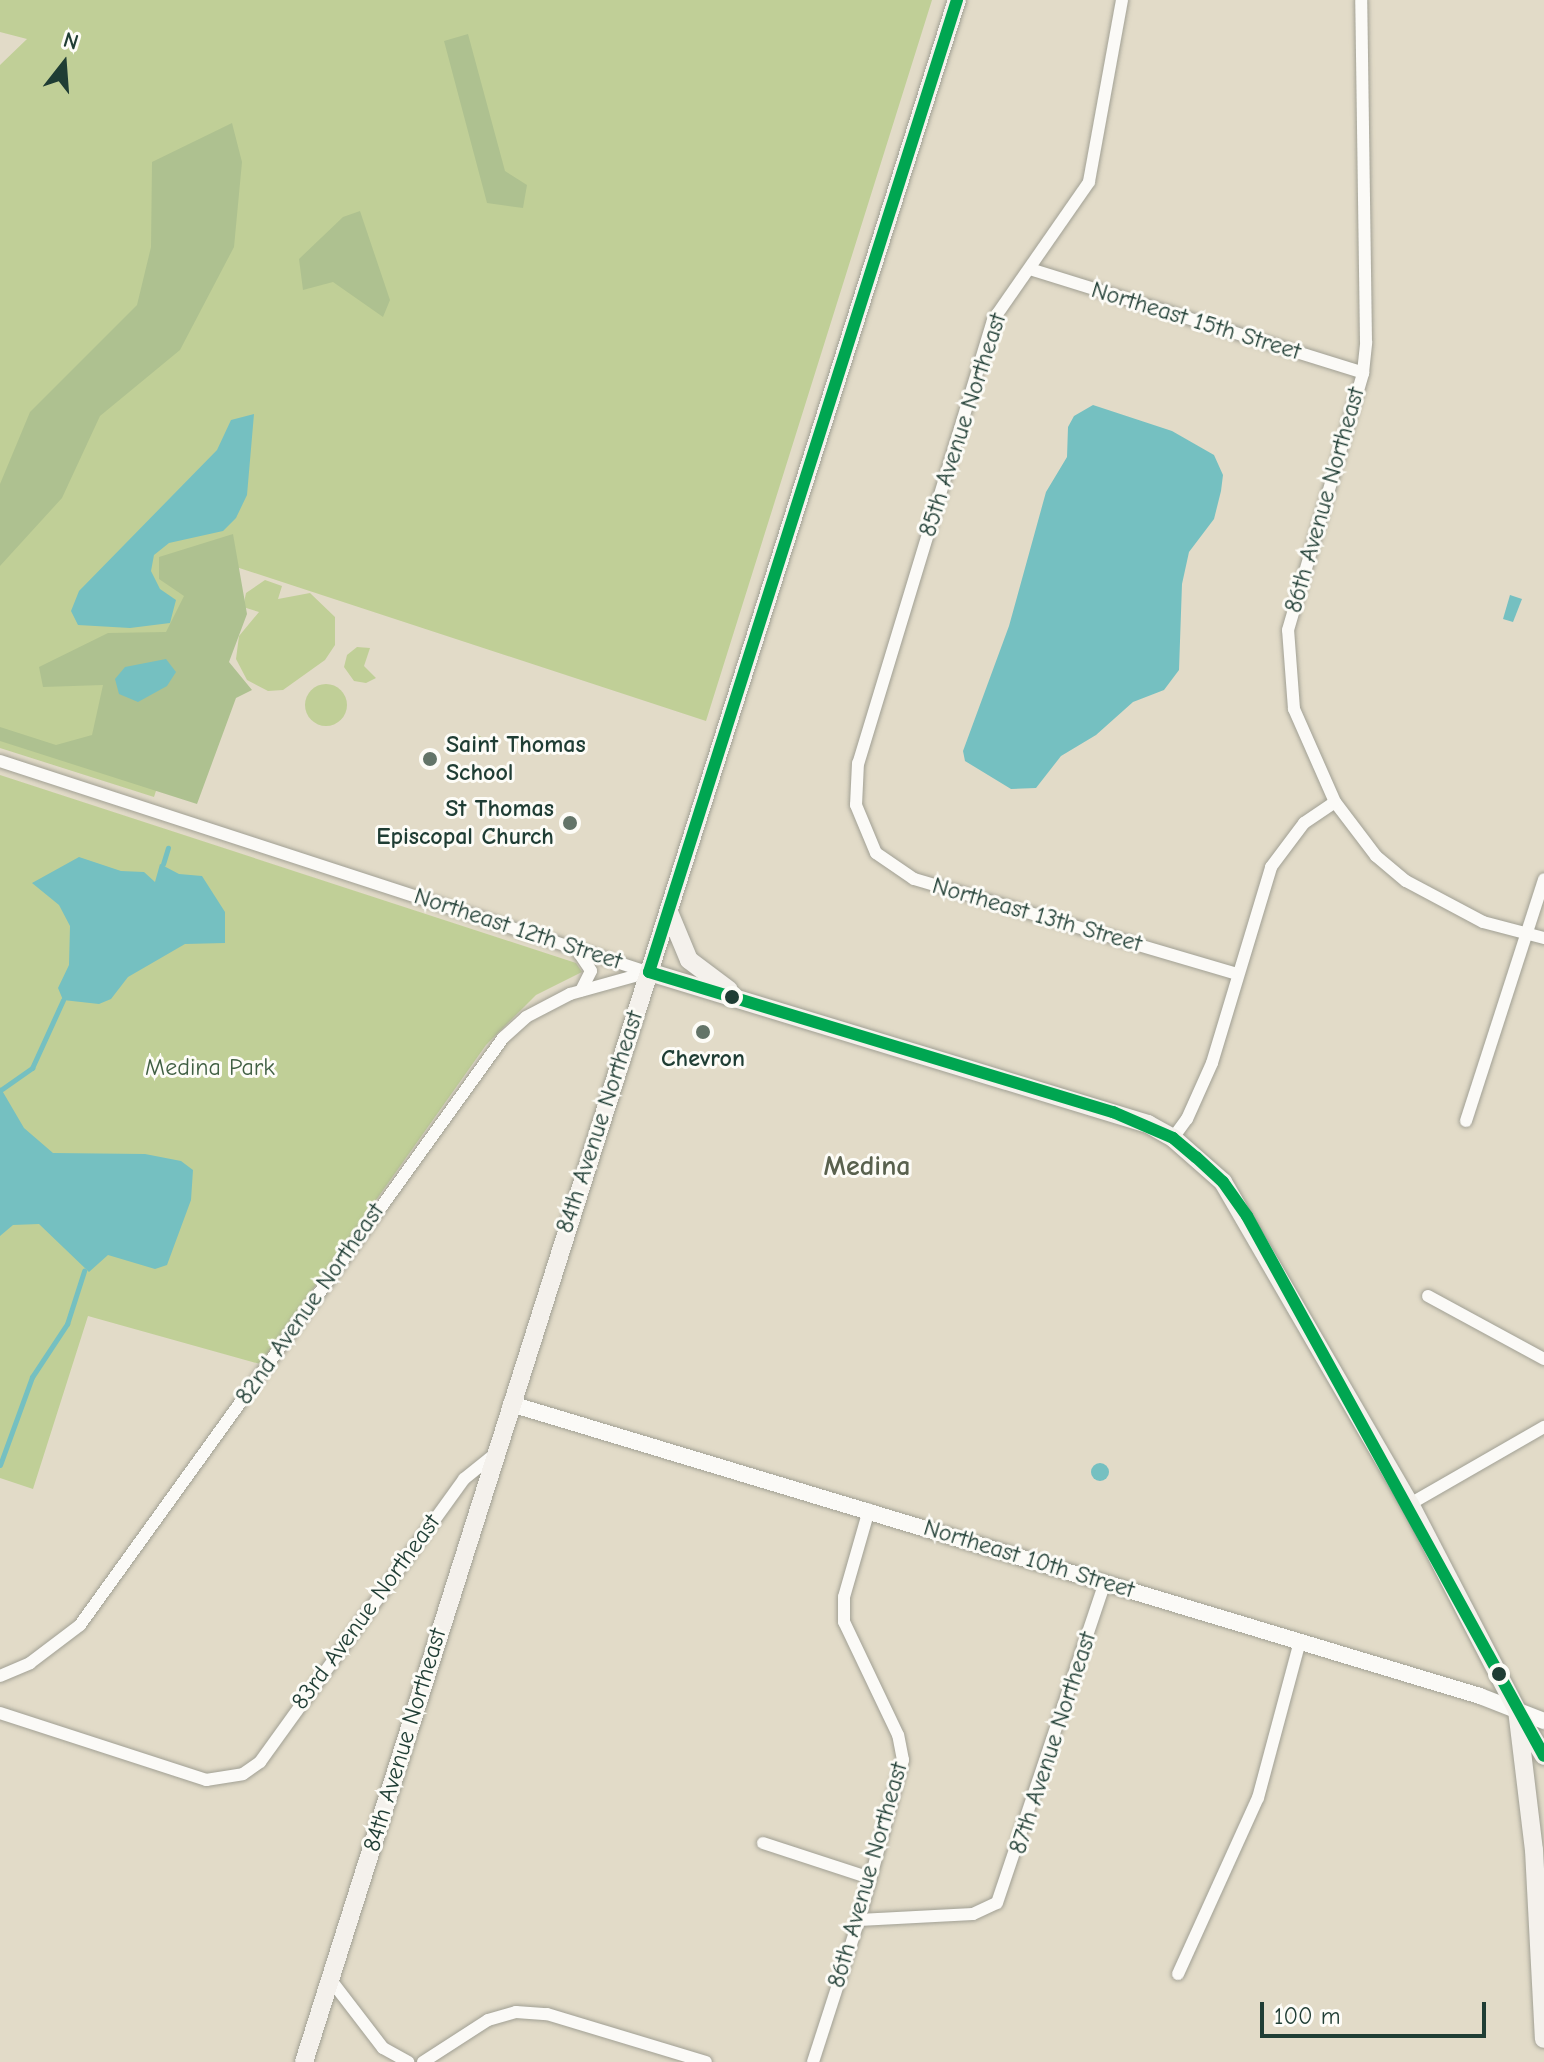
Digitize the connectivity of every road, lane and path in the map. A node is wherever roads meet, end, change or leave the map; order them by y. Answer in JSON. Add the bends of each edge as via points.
{"nodes":[{"id":1,"x":957,"y":0,"type":"edge"},
{"id":2,"x":1122,"y":0,"type":"edge"},
{"id":3,"x":1361,"y":0,"type":"edge"},
{"id":4,"x":1030,"y":269,"type":"junction"},
{"id":5,"x":1363,"y":373,"type":"junction"},
{"id":6,"x":0,"y":761,"type":"edge"},
{"id":7,"x":1335,"y":802,"type":"junction"},
{"id":8,"x":860,"y":823,"type":"joint"},
{"id":9,"x":1544,"y":879,"type":"edge"},
{"id":10,"x":669,"y":912,"type":"junction"},
{"id":11,"x":1526,"y":936,"type":"junction"},
{"id":12,"x":1544,"y":938,"type":"edge"},
{"id":13,"x":574,"y":946,"type":"junction"},
{"id":14,"x":649,"y":972,"type":"junction"},
{"id":15,"x":1237,"y":974,"type":"junction"},
{"id":16,"x":581,"y":991,"type":"junction"},
{"id":17,"x":741,"y":999,"type":"junction"},
{"id":18,"x":1466,"y":1121,"type":"dead end"},
{"id":19,"x":1173,"y":1138,"type":"junction"},
{"id":20,"x":1428,"y":1296,"type":"dead end"},
{"id":21,"x":1544,"y":1359,"type":"edge"},
{"id":22,"x":511,"y":1404,"type":"junction"},
{"id":23,"x":1544,"y":1427,"type":"edge"},
{"id":24,"x":495,"y":1454,"type":"junction"},
{"id":25,"x":1410,"y":1504,"type":"junction"},
{"id":26,"x":869,"y":1510,"type":"junction"},
{"id":27,"x":1105,"y":1582,"type":"junction"},
{"id":28,"x":1300,"y":1641,"type":"junction"},
{"id":29,"x":0,"y":1676,"type":"edge"},
{"id":30,"x":1517,"y":1710,"type":"junction"},
{"id":31,"x":0,"y":1713,"type":"edge"},
{"id":32,"x":1544,"y":1721,"type":"edge"},
{"id":33,"x":1544,"y":1756,"type":"edge"},
{"id":34,"x":1544,"y":1828,"type":"edge"},
{"id":35,"x":763,"y":1843,"type":"dead end"},
{"id":36,"x":1534,"y":1850,"type":"junction"},
{"id":37,"x":870,"y":1878,"type":"junction"},
{"id":38,"x":859,"y":1920,"type":"junction"},
{"id":39,"x":1178,"y":1974,"type":"dead end"},
{"id":40,"x":330,"y":1979,"type":"junction"},
{"id":41,"x":1544,"y":2039,"type":"edge"},
{"id":42,"x":304,"y":2062,"type":"edge"},
{"id":43,"x":408,"y":2062,"type":"edge"},
{"id":44,"x":423,"y":2062,"type":"edge"},
{"id":45,"x":706,"y":2062,"type":"edge"},
{"id":46,"x":813,"y":2062,"type":"edge"}],
"edges":[{"from":1,"to":10,"type":"main road","name":"84th Avenue Northeast"},
{"from":2,"to":4,"type":"street","name":"85th Avenue Northeast","via":[[1089,182]]},
{"from":3,"to":5,"type":"street","name":"86th Avenue Northeast"},
{"from":4,"to":5,"type":"street","name":"Northeast 15th Street"},
{"from":4,"to":8,"type":"street","name":"85th Avenue Northeast","via":[[1002,301],[988,336],[858,763]]},
{"from":5,"to":7,"type":"street","name":"86th Avenue Northeast","via":[[1288,630],[1294,709]]},
{"from":6,"to":13,"type":"street","name":"Northeast 12th Street"},
{"from":7,"to":11,"type":"street","name":"86th Avenue Northeast","via":[[1376,856],[1406,881],[1483,922]]},
{"from":7,"to":15,"type":"street","via":[[1304,823],[1271,867]]},
{"from":8,"to":15,"type":"street","name":"Northeast 13th Street","via":[[883,860],[914,879]]},
{"from":9,"to":11,"type":"street"},
{"from":10,"to":14,"type":"main road","name":"84th Avenue Northeast"},
{"from":10,"to":17,"type":"main road","via":[[689,960]]},
{"from":11,"to":12,"type":"street","name":"86th Avenue Northeast"},
{"from":11,"to":18,"type":"street"},
{"from":13,"to":14,"type":"street","name":"Northeast 12th Street"},
{"from":13,"to":16,"type":"street","via":[[591,971]]},
{"from":14,"to":16,"type":"street","name":"82nd Avenue Northeast"},
{"from":14,"to":17,"type":"main road","name":"Northeast 12th Street"},
{"from":14,"to":22,"type":"main road","name":"84th Avenue Northeast"},
{"from":15,"to":19,"type":"street","via":[[1212,1063]]},
{"from":16,"to":29,"type":"street","name":"82nd Avenue Northeast","via":[[526,1017],[503,1038],[80,1625],[38,1658]]},
{"from":17,"to":19,"type":"main road","name":"Northeast 12th Street","via":[[1113,1112]]},
{"from":19,"to":25,"type":"main road","name":"Northeast 12th Street","via":[[1223,1182],[1247,1216]]},
{"from":20,"to":21,"type":"street"},
{"from":22,"to":24,"type":"main road","name":"84th Avenue Northeast"},
{"from":22,"to":26,"type":"street","name":"Northeast 10th Street"},
{"from":23,"to":25,"type":"street"},
{"from":24,"to":31,"type":"street","name":"83rd Avenue Northeast","via":[[464,1479],[260,1762],[243,1774],[206,1780]]},
{"from":24,"to":40,"type":"main road","name":"84th Avenue Northeast"},
{"from":25,"to":30,"type":"main road","name":"Northeast 12th Street"},
{"from":26,"to":27,"type":"street","name":"Northeast 10th Street"},
{"from":26,"to":37,"type":"street","name":"86th Avenue Northeast","via":[[844,1597],[844,1622],[898,1735],[903,1760]]},
{"from":27,"to":28,"type":"street","name":"Northeast 10th Street"},
{"from":27,"to":38,"type":"street","name":"87th Avenue Northeast","via":[[997,1903],[973,1914]]},
{"from":28,"to":30,"type":"street","name":"Northeast 10th Street"},
{"from":28,"to":39,"type":"street","via":[[1258,1798]]},
{"from":30,"to":32,"type":"street","name":"Northeast 10th Street"},
{"from":30,"to":33,"type":"main road","name":"Northeast 12th Street"},
{"from":30,"to":36,"type":"main road"},
{"from":34,"to":36,"type":"main road"},
{"from":35,"to":37,"type":"street"},
{"from":36,"to":41,"type":"main road"},
{"from":37,"to":38,"type":"street","name":"86th Avenue Northeast"},
{"from":38,"to":46,"type":"street","name":"86th Avenue Northeast"},
{"from":40,"to":42,"type":"main road","name":"84th Avenue Northeast"},
{"from":40,"to":43,"type":"street","via":[[383,2048]]},
{"from":44,"to":45,"type":"street","via":[[488,2020],[516,2012],[547,2014]]}]}
